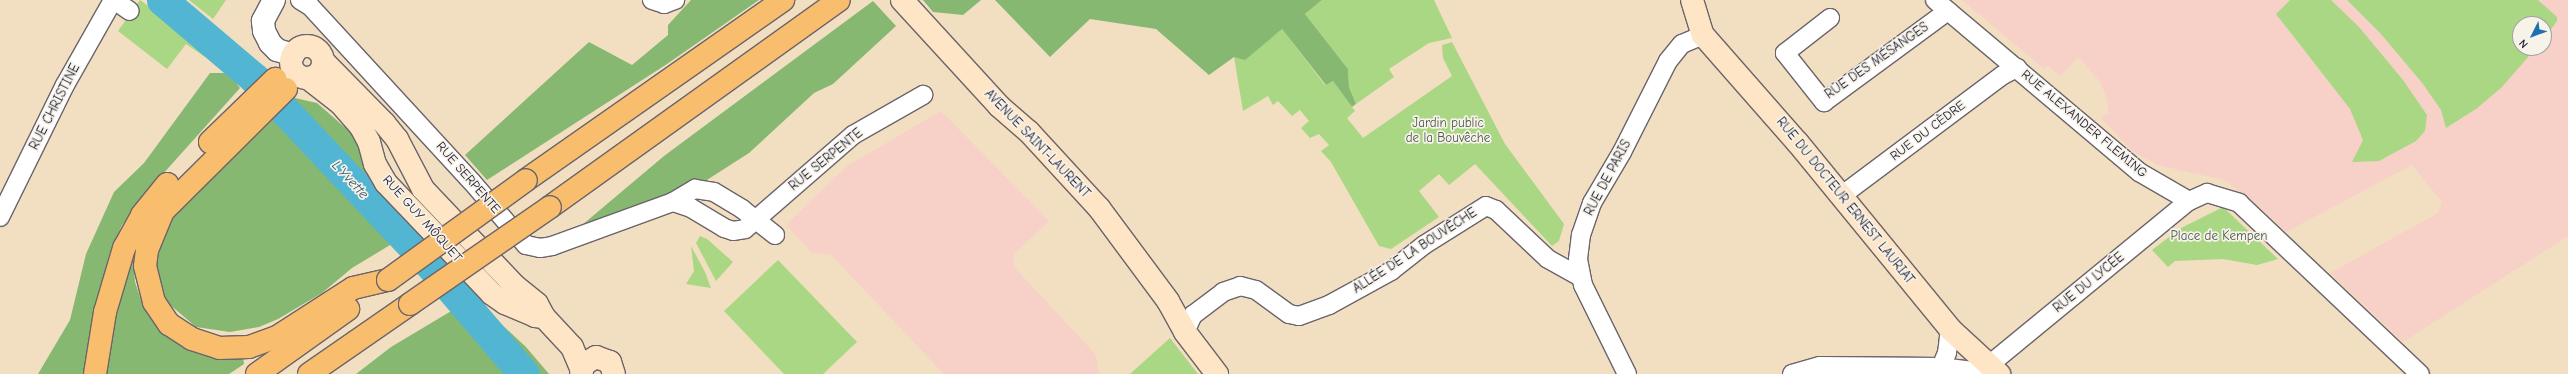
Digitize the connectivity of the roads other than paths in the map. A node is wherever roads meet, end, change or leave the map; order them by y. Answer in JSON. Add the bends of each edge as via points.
{"nodes":[{"id":1,"x":114,"y":0,"type":"edge"},
{"id":2,"x":274,"y":0,"type":"edge"},
{"id":3,"x":300,"y":0,"type":"edge"},
{"id":4,"x":652,"y":0,"type":"edge"},
{"id":5,"x":675,"y":0,"type":"edge"},
{"id":6,"x":783,"y":0,"type":"edge"},
{"id":7,"x":839,"y":0,"type":"edge"},
{"id":8,"x":902,"y":0,"type":"edge"},
{"id":9,"x":1692,"y":0,"type":"edge"},
{"id":10,"x":1942,"y":5,"type":"edge"},
{"id":11,"x":130,"y":11,"type":"dead end"},
{"id":12,"x":1830,"y":18,"type":"dead end"},
{"id":13,"x":1703,"y":35,"type":"junction"},
{"id":14,"x":323,"y":61,"type":"junction"},
{"id":15,"x":2017,"y":68,"type":"junction"},
{"id":16,"x":292,"y":73,"type":"junction"},
{"id":17,"x":922,"y":95,"type":"dead end"},
{"id":18,"x":256,"y":107,"type":"junction"},
{"id":19,"x":1841,"y":196,"type":"junction"},
{"id":20,"x":2189,"y":201,"type":"junction"},
{"id":21,"x":673,"y":202,"type":"junction"},
{"id":22,"x":0,"y":217,"type":"edge"},
{"id":23,"x":756,"y":220,"type":"junction"},
{"id":24,"x":775,"y":235,"type":"dead end"},
{"id":25,"x":1581,"y":277,"type":"junction"},
{"id":26,"x":388,"y":280,"type":"junction"},
{"id":27,"x":544,"y":317,"type":"junction"},
{"id":28,"x":1950,"y":330,"type":"junction"},
{"id":29,"x":1185,"y":332,"type":"junction"},
{"id":30,"x":365,"y":335,"type":"junction"},
{"id":31,"x":1626,"y":366,"type":"edge"},
{"id":32,"x":586,"y":367,"type":"edge"},
{"id":33,"x":1941,"y":367,"type":"junction"},
{"id":34,"x":1994,"y":370,"type":"edge"},
{"id":35,"x":615,"y":373,"type":"edge"},
{"id":36,"x":95,"y":374,"type":"edge"},
{"id":37,"x":257,"y":374,"type":"edge"},
{"id":38,"x":309,"y":374,"type":"edge"},
{"id":39,"x":337,"y":374,"type":"edge"},
{"id":40,"x":1217,"y":374,"type":"edge"},
{"id":41,"x":1637,"y":374,"type":"edge"},
{"id":42,"x":1792,"y":374,"type":"edge"},
{"id":43,"x":2420,"y":374,"type":"edge"}],
"edges":[{"from":1,"to":11,"type":"street"},
{"from":1,"to":22,"type":"street","name":"RUE CHRISTINE","via":[[65,85]]},
{"from":2,"to":16,"type":"street","via":[[263,22],[264,31]]},
{"from":3,"to":21,"type":"street","name":"RUE SERPENTE","via":[[310,6],[467,176],[526,246],[552,246]]},
{"from":4,"to":5,"type":"street","via":[[664,4]]},
{"from":6,"to":26,"type":"highway","bridge":true},
{"from":7,"to":30,"type":"highway","bridge":true,"via":[[550,207]]},
{"from":8,"to":29,"type":"main road","name":"AVENUE SAINT-LAURENT","via":[[999,106],[1029,132],[1099,208],[1168,301]]},
{"from":9,"to":13,"type":"main road"},
{"from":10,"to":12,"type":"street","name":"RUE DES MÉSANGES","via":[[1824,102],[1785,52]]},
{"from":10,"to":15,"type":"street","name":"RUE ALEXANDER FLEMING"},
{"from":13,"to":19,"type":"main road","name":"RUE DU DOCTEUR ERNEST LAURIAT","via":[[1721,52]]},
{"from":13,"to":25,"type":"street","name":"RUE DE PARIS","via":[[1682,44],[1668,61],[1622,152],[1592,203],[1579,251]]},
{"from":14,"to":16,"type":"main road","via":[[317,74]]},
{"from":14,"to":16,"type":"main road","name":"RUE GUY MÔQUET","via":[[319,52],[311,46],[300,47]]},
{"from":14,"to":27,"type":"main road","name":"RUE GUY MÔQUET","via":[[397,139],[423,189],[515,286],[537,304]]},
{"from":15,"to":19,"type":"street","name":"RUE DU CÈDRE","via":[[2003,75]]},
{"from":15,"to":20,"type":"street","name":"RUE ALEXANDER FLEMING","via":[[2139,172]]},
{"from":16,"to":18,"type":"highway"},
{"from":16,"to":27,"type":"main road","name":"RUE GUY MÔQUET","via":[[341,104],[361,127],[369,142],[375,164],[386,183],[492,294],[505,303],[535,316]]},
{"from":17,"to":23,"type":"street","name":"RUE SERPENTE","via":[[854,135]]},
{"from":18,"to":26,"type":"highway","via":[[173,200],[156,223],[147,250],[145,266],[154,302],[169,324],[192,340],[219,348],[249,347],[277,337],[353,288]]},
{"from":18,"to":36,"type":"highway","via":[[164,186],[134,227],[113,280]]},
{"from":19,"to":28,"type":"main road","name":"RUE DU DOCTEUR ERNEST LAURIAT"},
{"from":20,"to":34,"type":"street","name":"RUE DU LYCÉE","via":[[2133,246]]},
{"from":20,"to":43,"type":"street","via":[[2207,193],[2239,203]]},
{"from":21,"to":23,"type":"street","name":"RUE SERPENTE","via":[[691,208],[733,231],[745,229]]},
{"from":21,"to":23,"type":"street","name":"RUE SERPENTE","via":[[695,189],[705,190],[714,192]]},
{"from":23,"to":24,"type":"street","name":"RUE SERPENTE"},
{"from":25,"to":29,"type":"street","name":"ALLÉE DE LA BOUVÊCHE","via":[[1548,259],[1496,210],[1486,206],[1424,244],[1385,275],[1329,305],[1299,316],[1289,314],[1256,290],[1240,286],[1223,292],[1193,316]]},
{"from":25,"to":31,"type":"street","name":"RUE DE PARIS"},
{"from":26,"to":37,"type":"highway"},
{"from":27,"to":32,"type":"main road","name":"RUE GUY MÔQUET","via":[[572,347]]},
{"from":28,"to":33,"type":"street","via":[[1947,353]]},
{"from":28,"to":34,"type":"main road","name":"RUE DU DOCTEUR ERNEST LAURIAT"},
{"from":29,"to":40,"type":"main road","name":"AVENUE SAINT-LAURENT"},
{"from":30,"to":38,"type":"highway"},
{"from":30,"to":39,"type":"highway","via":[[356,355]]},
{"from":31,"to":41,"type":"street","name":"RUE DE PARIS"},
{"from":32,"to":35,"type":"main road","name":"RUE GUY MÔQUET","via":[[610,362]]},
{"from":33,"to":34,"type":"street","via":[[1975,371]]},
{"from":33,"to":42,"type":"street","via":[[1820,366]]}]}
